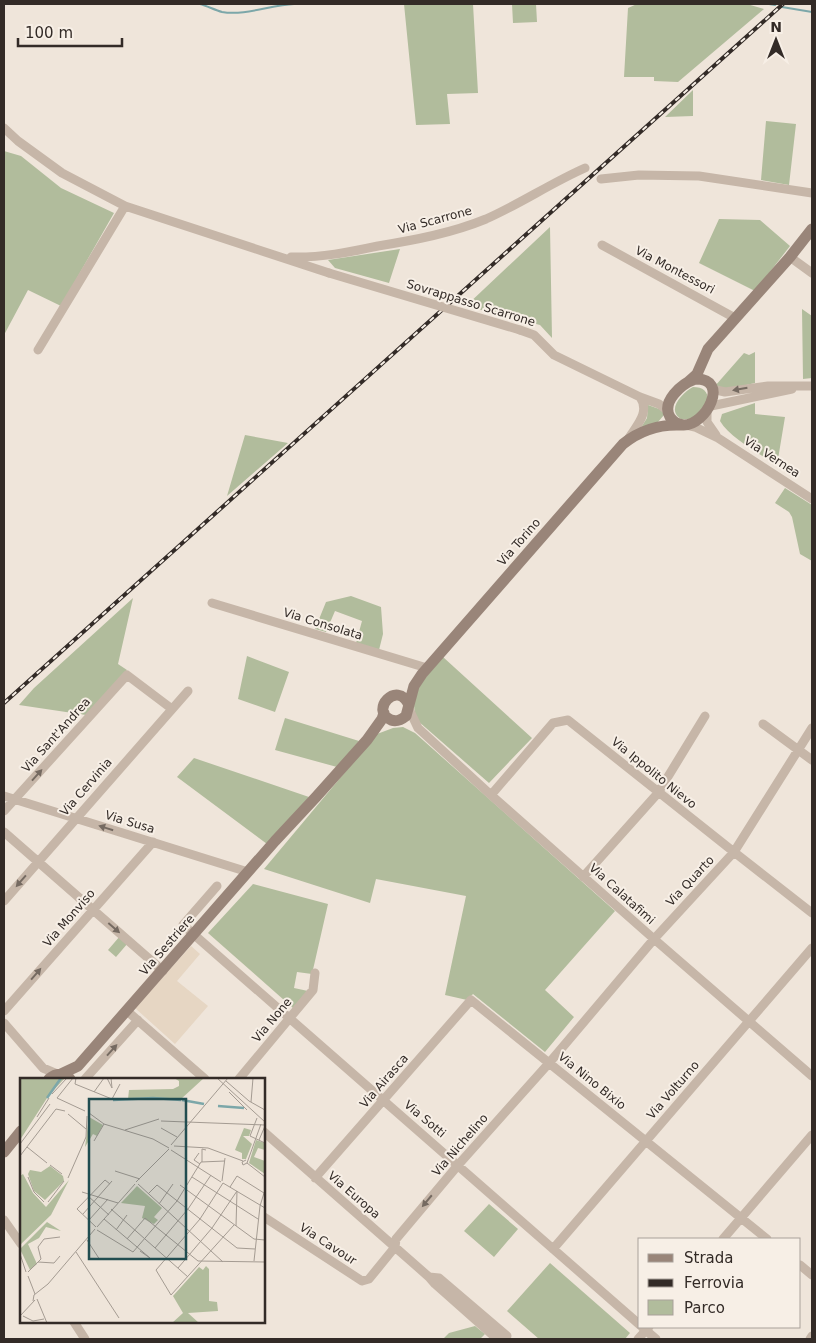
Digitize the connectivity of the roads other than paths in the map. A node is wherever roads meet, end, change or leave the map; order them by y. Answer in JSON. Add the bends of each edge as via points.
{"nodes":[{"id":1,"x":4,"y":128,"type":"edge"},
{"id":2,"x":4,"y":137,"type":"edge"},
{"id":3,"x":18,"y":141,"type":"junction"},
{"id":4,"x":585,"y":168,"type":"dead end"},
{"id":5,"x":601,"y":179,"type":"dead end"},
{"id":6,"x":812,"y":193,"type":"edge"},
{"id":7,"x":125,"y":206,"type":"junction"},
{"id":8,"x":812,"y":229,"type":"edge"},
{"id":9,"x":602,"y":244,"type":"dead end"},
{"id":10,"x":326,"y":255,"type":"junction"},
{"id":11,"x":281,"y":257,"type":"junction"},
{"id":12,"x":790,"y":258,"type":"junction"},
{"id":13,"x":327,"y":272,"type":"junction"},
{"id":14,"x":812,"y":274,"type":"edge"},
{"id":15,"x":735,"y":318,"type":"junction"},
{"id":16,"x":38,"y":350,"type":"dead end"},
{"id":17,"x":704,"y":361,"type":"junction"},
{"id":18,"x":688,"y":382,"type":"junction"},
{"id":19,"x":710,"y":386,"type":"junction"},
{"id":20,"x":808,"y":386,"type":"edge"},
{"id":21,"x":640,"y":397,"type":"junction"},
{"id":22,"x":673,"y":397,"type":"junction"},
{"id":23,"x":650,"y":400,"type":"junction"},
{"id":24,"x":709,"y":408,"type":"junction"},
{"id":25,"x":668,"y":413,"type":"junction"},
{"id":26,"x":683,"y":425,"type":"junction"},
{"id":27,"x":654,"y":428,"type":"junction"},
{"id":28,"x":718,"y":438,"type":"junction"},
{"id":29,"x":627,"y":441,"type":"junction"},
{"id":30,"x":812,"y":499,"type":"edge"},
{"id":31,"x":212,"y":603,"type":"dead end"},
{"id":32,"x":427,"y":668,"type":"junction"},
{"id":33,"x":414,"y":686,"type":"junction"},
{"id":34,"x":188,"y":691,"type":"dead end"},
{"id":35,"x":396,"y":695,"type":"junction"},
{"id":36,"x":409,"y":707,"type":"junction"},
{"id":37,"x":172,"y":709,"type":"junction"},
{"id":38,"x":384,"y":713,"type":"junction"},
{"id":39,"x":704,"y":716,"type":"dead end"},
{"id":40,"x":396,"y":721,"type":"junction"},
{"id":41,"x":762,"y":724,"type":"dead end"},
{"id":42,"x":418,"y":728,"type":"junction"},
{"id":43,"x":812,"y":728,"type":"edge"},
{"id":44,"x":373,"y":733,"type":"junction"},
{"id":45,"x":798,"y":750,"type":"junction"},
{"id":46,"x":812,"y":760,"type":"edge"},
{"id":47,"x":658,"y":793,"type":"junction"},
{"id":48,"x":491,"y":795,"type":"junction"},
{"id":49,"x":4,"y":796,"type":"edge"},
{"id":50,"x":14,"y":799,"type":"junction"},
{"id":51,"x":4,"y":811,"type":"edge"},
{"id":52,"x":76,"y":818,"type":"junction"},
{"id":53,"x":4,"y":832,"type":"edge"},
{"id":54,"x":275,"y":841,"type":"joint"},
{"id":55,"x":152,"y":842,"type":"junction"},
{"id":56,"x":734,"y":852,"type":"junction"},
{"id":57,"x":38,"y":862,"type":"junction"},
{"id":58,"x":248,"y":872,"type":"junction"},
{"id":59,"x":583,"y":876,"type":"junction"},
{"id":60,"x":217,"y":886,"type":"dead end"},
{"id":61,"x":4,"y":901,"type":"edge"},
{"id":62,"x":93,"y":910,"type":"junction"},
{"id":63,"x":812,"y":912,"type":"edge"},
{"id":64,"x":194,"y":934,"type":"junction"},
{"id":65,"x":654,"y":939,"type":"junction"},
{"id":66,"x":812,"y":948,"type":"edge"},
{"id":67,"x":163,"y":970,"type":"junction"},
{"id":68,"x":315,"y":973,"type":"dead end"},
{"id":69,"x":471,"y":1000,"type":"joint"},
{"id":70,"x":4,"y":1011,"type":"edge"},
{"id":71,"x":127,"y":1011,"type":"junction"},
{"id":72,"x":290,"y":1019,"type":"junction"},
{"id":73,"x":138,"y":1020,"type":"junction"},
{"id":74,"x":749,"y":1022,"type":"junction"},
{"id":75,"x":4,"y":1023,"type":"edge"},
{"id":76,"x":550,"y":1062,"type":"junction"},
{"id":77,"x":78,"y":1066,"type":"junction"},
{"id":78,"x":43,"y":1068,"type":"junction"},
{"id":79,"x":812,"y":1076,"type":"edge"},
{"id":80,"x":59,"y":1077,"type":"edge"},
{"id":81,"x":45,"y":1078,"type":"edge"},
{"id":82,"x":75,"y":1078,"type":"edge"},
{"id":83,"x":86,"y":1078,"type":"edge"},
{"id":84,"x":204,"y":1078,"type":"edge"},
{"id":85,"x":239,"y":1078,"type":"edge"},
{"id":86,"x":383,"y":1100,"type":"junction"},
{"id":87,"x":20,"y":1132,"type":"edge"},
{"id":88,"x":265,"y":1133,"type":"edge"},
{"id":89,"x":812,"y":1135,"type":"edge"},
{"id":90,"x":646,"y":1141,"type":"junction"},
{"id":91,"x":4,"y":1152,"type":"edge"},
{"id":92,"x":459,"y":1164,"type":"junction"},
{"id":93,"x":315,"y":1178,"type":"junction"},
{"id":94,"x":265,"y":1218,"type":"edge"},
{"id":95,"x":741,"y":1219,"type":"junction"},
{"id":96,"x":4,"y":1220,"type":"edge"},
{"id":97,"x":724,"y":1238,"type":"edge"},
{"id":98,"x":766,"y":1238,"type":"edge"},
{"id":99,"x":20,"y":1243,"type":"edge"},
{"id":100,"x":395,"y":1247,"type":"junction"},
{"id":101,"x":553,"y":1249,"type":"junction"},
{"id":102,"x":801,"y":1266,"type":"edge"},
{"id":103,"x":812,"y":1275,"type":"edge"},
{"id":104,"x":429,"y":1277,"type":"junction"},
{"id":105,"x":638,"y":1322,"type":"edge"},
{"id":106,"x":75,"y":1323,"type":"edge"},
{"id":107,"x":645,"y":1328,"type":"edge"},
{"id":108,"x":812,"y":1336,"type":"edge"},
{"id":109,"x":85,"y":1339,"type":"edge"},
{"id":110,"x":497,"y":1339,"type":"edge"},
{"id":111,"x":504,"y":1339,"type":"edge"},
{"id":112,"x":656,"y":1339,"type":"edge"},
{"id":113,"x":810,"y":1339,"type":"edge"}],
"edges":[{"from":1,"to":3,"type":"street","name":"Via Scarrone"},
{"from":2,"to":3,"type":"street","name":"Via Scarrone"},
{"from":3,"to":7,"type":"street","name":"Via Scarrone","via":[[62,173]]},
{"from":4,"to":10,"type":"street","name":"Via Scarrone","via":[[477,222],[420,238]]},
{"from":5,"to":6,"type":"street","via":[[639,175],[699,176]]},
{"from":7,"to":11,"type":"street","name":"Via Scarrone"},
{"from":7,"to":16,"type":"street"},
{"from":8,"to":12,"type":"main road"},
{"from":9,"to":15,"type":"street","name":"Via Montessori"},
{"from":10,"to":11,"type":"street","name":"Via Scarrone"},
{"from":10,"to":13,"type":"street"},
{"from":11,"to":13,"type":"street","name":"Via Scarrone"},
{"from":12,"to":14,"type":"street"},
{"from":12,"to":15,"type":"main road"},
{"from":13,"to":21,"type":"street","name":"Sovrappasso Scarrone","bridge":true,"via":[[534,335],[554,355]]},
{"from":15,"to":17,"type":"main road","via":[[708,349]]},
{"from":17,"to":18,"type":"main road"},
{"from":17,"to":19,"type":"main road","via":[[704,372]]},
{"from":18,"to":19,"type":"main road","via":[[698,379]]},
{"from":18,"to":22,"type":"main road"},
{"from":20,"to":19,"type":"street","one_way":true,"via":[[768,386],[725,392]]},
{"from":19,"to":24,"type":"main road","via":[[714,396]]},
{"from":20,"to":24,"type":"street"},
{"from":21,"to":23,"type":"street","name":"Sovrappasso Scarrone"},
{"from":21,"to":29,"type":"street","via":[[644,406],[643,417]]},
{"from":22,"to":23,"type":"street"},
{"from":22,"to":25,"type":"main road"},
{"from":23,"to":25,"type":"street"},
{"from":24,"to":26,"type":"main road","via":[[694,422]]},
{"from":24,"to":28,"type":"street","via":[[707,422]]},
{"from":25,"to":26,"type":"main road","via":[[674,422]]},
{"from":25,"to":27,"type":"main road"},
{"from":26,"to":27,"type":"main road"},
{"from":26,"to":28,"type":"street","name":"Via Vernea"},
{"from":27,"to":29,"type":"main road","name":"Via Torino"},
{"from":28,"to":30,"type":"street","name":"Via Vernea"},
{"from":29,"to":32,"type":"main road","name":"Via Torino"},
{"from":31,"to":32,"type":"street","name":"Via Consolata"},
{"from":32,"to":33,"type":"main road","name":"Via Torino"},
{"from":33,"to":35,"type":"main road","name":"Via Torino"},
{"from":33,"to":36,"type":"main road","name":"Via Torino"},
{"from":34,"to":37,"type":"street","name":"Via Cervinia"},
{"from":35,"to":36,"type":"main road","via":[[404,698]]},
{"from":35,"to":38,"type":"main road","name":"Via Torino","via":[[385,701]]},
{"from":36,"to":40,"type":"main road","name":"Via Torino","via":[[406,716]]},
{"from":36,"to":42,"type":"street","name":"Via Calatafimi"},
{"from":50,"to":37,"type":"street","name":"Via Sant'Andrea","one_way":true,"via":[[127,675]]},
{"from":37,"to":52,"type":"street","name":"Via Cervinia"},
{"from":38,"to":40,"type":"main road"},
{"from":38,"to":44,"type":"main road","name":"Via Torino"},
{"from":39,"to":47,"type":"street"},
{"from":40,"to":42,"type":"street","name":"Via Calatafimi"},
{"from":40,"to":44,"type":"main road","name":"Via Torino"},
{"from":41,"to":45,"type":"street"},
{"from":42,"to":48,"type":"street","name":"Via Calatafimi"},
{"from":43,"to":45,"type":"street","name":"Via Quarto"},
{"from":44,"to":54,"type":"main road","name":"Via Torino"},
{"from":45,"to":46,"type":"street"},
{"from":45,"to":56,"type":"street","name":"Via Quarto"},
{"from":47,"to":48,"type":"street","name":"Via Ippolito Nievo","via":[[568,720],[553,723]]},
{"from":47,"to":56,"type":"street","name":"Via Ippolito Nievo"},
{"from":47,"to":59,"type":"street"},
{"from":48,"to":59,"type":"street","name":"Via Calatafimi"},
{"from":49,"to":50,"type":"street","name":"Via Susa"},
{"from":50,"to":51,"type":"street","name":"Via Sant'Andrea"},
{"from":50,"to":52,"type":"street","name":"Via Susa"},
{"from":55,"to":52,"type":"street","name":"Via Susa","one_way":true},
{"from":52,"to":57,"type":"street","name":"Via Cervinia"},
{"from":53,"to":57,"type":"street"},
{"from":54,"to":58,"type":"main road","name":"Via Sestriere"},
{"from":55,"to":58,"type":"street","name":"Via Susa"},
{"from":55,"to":62,"type":"street","name":"Via Monviso"},
{"from":56,"to":63,"type":"street","name":"Via Ippolito Nievo"},
{"from":56,"to":65,"type":"street","name":"Via Quarto"},
{"from":57,"to":61,"type":"street","name":"Via Cervinia","one_way":true},
{"from":57,"to":62,"type":"street"},
{"from":58,"to":64,"type":"main road","name":"Via Sestriere"},
{"from":59,"to":65,"type":"street","name":"Via Calatafimi"},
{"from":60,"to":64,"type":"street","via":[[183,925]]},
{"from":62,"to":67,"type":"street","one_way":true},
{"from":70,"to":62,"type":"street","name":"Via Monviso","one_way":true},
{"from":64,"to":67,"type":"main road","name":"Via Sestriere"},
{"from":64,"to":72,"type":"street","name":"Via Sotti"},
{"from":65,"to":74,"type":"street","name":"Via Calatafimi"},
{"from":65,"to":76,"type":"street","name":"Via Quarto"},
{"from":66,"to":74,"type":"street","name":"Via Volturno"},
{"from":67,"to":71,"type":"main road","name":"Via Sestriere"},
{"from":68,"to":72,"type":"street","name":"Via None","via":[[313,990]]},
{"from":69,"to":76,"type":"street","name":"Via Nino Bixio"},
{"from":69,"to":86,"type":"street","name":"Via Airasca"},
{"from":71,"to":73,"type":"street"},
{"from":71,"to":77,"type":"main road","name":"Via Sestriere"},
{"from":72,"to":85,"type":"street","name":"Via None"},
{"from":72,"to":86,"type":"street","name":"Via Sotti"},
{"from":83,"to":73,"type":"street","one_way":true},
{"from":73,"to":84,"type":"street"},
{"from":74,"to":79,"type":"street","name":"Via Calatafimi"},
{"from":74,"to":90,"type":"street","name":"Via Volturno"},
{"from":75,"to":78,"type":"street"},
{"from":76,"to":90,"type":"street","name":"Via Nino Bixio"},
{"from":76,"to":92,"type":"street","name":"Via Nichelino"},
{"from":77,"to":80,"type":"main road"},
{"from":77,"to":82,"type":"main road"},
{"from":78,"to":80,"type":"street"},
{"from":78,"to":81,"type":"street"},
{"from":86,"to":92,"type":"street","name":"Via Sotti"},
{"from":86,"to":93,"type":"street","name":"Via Airasca"},
{"from":87,"to":91,"type":"main road"},
{"from":88,"to":93,"type":"street","name":"Via Europa"},
{"from":89,"to":95,"type":"street"},
{"from":90,"to":95,"type":"street","name":"Via Nino Bixio"},
{"from":90,"to":101,"type":"street","name":"Via Volturno"},
{"from":92,"to":100,"type":"street","name":"Via Nichelino","one_way":true,"via":[[396,1239]]},
{"from":92,"to":101,"type":"street","name":"Via Sotti"},
{"from":93,"to":100,"type":"street","name":"Via Europa"},
{"from":94,"to":100,"type":"street","name":"Via Cavour","via":[[362,1281],[369,1279]]},
{"from":95,"to":97,"type":"street"},
{"from":95,"to":98,"type":"street","name":"Via Nino Bixio"},
{"from":96,"to":99,"type":"street"},
{"from":100,"to":104,"type":"street","name":"Via Europa"},
{"from":101,"to":105,"type":"street","name":"Via Sotti"},
{"from":102,"to":103,"type":"street"},
{"from":104,"to":110,"type":"street","name":"Via Europa"},
{"from":104,"to":111,"type":"street","name":"Via Europa","via":[[439,1278],[507,1336]]},
{"from":106,"to":109,"type":"street"},
{"from":107,"to":112,"type":"street","name":"Via Sotti"},
{"from":108,"to":113,"type":"street"}]}
